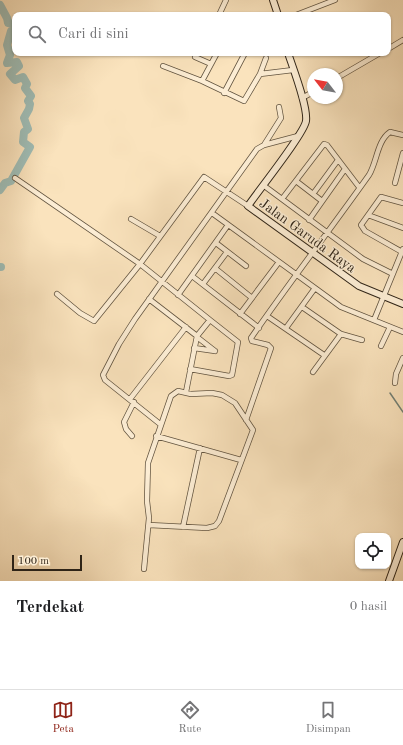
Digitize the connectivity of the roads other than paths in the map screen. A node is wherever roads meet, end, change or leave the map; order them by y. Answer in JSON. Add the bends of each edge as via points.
{"nodes":[{"id":1,"x":226,"y":0,"type":"edge"},
{"id":2,"x":273,"y":0,"type":"edge"},
{"id":3,"x":334,"y":0,"type":"edge"},
{"id":4,"x":220,"y":12,"type":"edge"},
{"id":5,"x":277,"y":12,"type":"edge"},
{"id":6,"x":304,"y":12,"type":"edge"},
{"id":7,"x":403,"y":40,"type":"edge"},
{"id":8,"x":391,"y":47,"type":"edge"},
{"id":9,"x":215,"y":56,"type":"edge"},
{"id":10,"x":242,"y":56,"type":"edge"},
{"id":11,"x":289,"y":56,"type":"edge"},
{"id":12,"x":375,"y":56,"type":"edge"},
{"id":13,"x":195,"y":57,"type":"dead end"},
{"id":14,"x":266,"y":58,"type":"dead end"},
{"id":15,"x":211,"y":64,"type":"junction"},
{"id":16,"x":163,"y":66,"type":"dead end"},
{"id":17,"x":293,"y":70,"type":"junction"},
{"id":18,"x":260,"y":74,"type":"junction"},
{"id":19,"x":343,"y":75,"type":"edge"},
{"id":20,"x":202,"y":82,"type":"junction"},
{"id":21,"x":224,"y":93,"type":"junction"},
{"id":22,"x":307,"y":95,"type":"edge"},
{"id":23,"x":302,"y":98,"type":"junction"},
{"id":24,"x":279,"y":107,"type":"dead end"},
{"id":25,"x":403,"y":135,"type":"edge"},
{"id":26,"x":298,"y":136,"type":"junction"},
{"id":27,"x":264,"y":145,"type":"junction"},
{"id":28,"x":403,"y":153,"type":"edge"},
{"id":29,"x":338,"y":160,"type":"junction"},
{"id":30,"x":345,"y":169,"type":"junction"},
{"id":31,"x":15,"y":178,"type":"dead end"},
{"id":32,"x":296,"y":181,"type":"junction"},
{"id":33,"x":395,"y":183,"type":"dead end"},
{"id":34,"x":263,"y":185,"type":"junction"},
{"id":35,"x":359,"y":186,"type":"junction"},
{"id":36,"x":226,"y":191,"type":"junction"},
{"id":37,"x":313,"y":194,"type":"junction"},
{"id":38,"x":282,"y":199,"type":"junction"},
{"id":39,"x":322,"y":201,"type":"junction"},
{"id":40,"x":403,"y":203,"type":"edge"},
{"id":41,"x":248,"y":206,"type":"junction"},
{"id":42,"x":212,"y":213,"type":"junction"},
{"id":43,"x":368,"y":215,"type":"junction"},
{"id":44,"x":131,"y":219,"type":"dead end"},
{"id":45,"x":309,"y":220,"type":"junction"},
{"id":46,"x":228,"y":225,"type":"junction"},
{"id":47,"x":403,"y":228,"type":"edge"},
{"id":48,"x":326,"y":232,"type":"junction"},
{"id":49,"x":160,"y":236,"type":"junction"},
{"id":50,"x":216,"y":243,"type":"junction"},
{"id":51,"x":402,"y":250,"type":"edge"},
{"id":52,"x":227,"y":252,"type":"junction"},
{"id":53,"x":311,"y":253,"type":"junction"},
{"id":54,"x":279,"y":262,"type":"junction"},
{"id":55,"x":140,"y":264,"type":"junction"},
{"id":56,"x":246,"y":266,"type":"dead end"},
{"id":57,"x":216,"y":269,"type":"junction"},
{"id":58,"x":296,"y":274,"type":"junction"},
{"id":59,"x":393,"y":274,"type":"junction"},
{"id":60,"x":192,"y":276,"type":"junction"},
{"id":61,"x":161,"y":282,"type":"junction"},
{"id":62,"x":203,"y":284,"type":"junction"},
{"id":63,"x":315,"y":288,"type":"junction"},
{"id":64,"x":57,"y":294,"type":"dead end"},
{"id":65,"x":178,"y":295,"type":"junction"},
{"id":66,"x":384,"y":296,"type":"junction"},
{"id":67,"x":252,"y":298,"type":"junction"},
{"id":68,"x":149,"y":299,"type":"junction"},
{"id":69,"x":403,"y":304,"type":"edge"},
{"id":70,"x":302,"y":307,"type":"junction"},
{"id":71,"x":240,"y":314,"type":"junction"},
{"id":72,"x":267,"y":316,"type":"junction"},
{"id":73,"x":210,"y":320,"type":"junction"},
{"id":74,"x":374,"y":320,"type":"junction"},
{"id":75,"x":186,"y":327,"type":"junction"},
{"id":76,"x":390,"y":327,"type":"junction"},
{"id":77,"x":258,"y":328,"type":"junction"},
{"id":78,"x":286,"y":328,"type":"junction"},
{"id":79,"x":403,"y":332,"type":"edge"},
{"id":80,"x":341,"y":334,"type":"junction"},
{"id":81,"x":197,"y":336,"type":"junction"},
{"id":82,"x":362,"y":340,"type":"dead end"},
{"id":83,"x":381,"y":346,"type":"dead end"},
{"id":84,"x":194,"y":348,"type":"junction"},
{"id":85,"x":324,"y":355,"type":"junction"},
{"id":86,"x":403,"y":358,"type":"edge"},
{"id":87,"x":190,"y":369,"type":"junction"},
{"id":88,"x":313,"y":372,"type":"dead end"},
{"id":89,"x":396,"y":383,"type":"dead end"},
{"id":90,"x":186,"y":392,"type":"junction"},
{"id":91,"x":132,"y":401,"type":"junction"},
{"id":92,"x":246,"y":420,"type":"junction"},
{"id":93,"x":160,"y":424,"type":"junction"},
{"id":94,"x":132,"y":436,"type":"dead end"},
{"id":95,"x":156,"y":436,"type":"junction"},
{"id":96,"x":200,"y":448,"type":"junction"},
{"id":97,"x":241,"y":460,"type":"junction"},
{"id":98,"x":149,"y":525,"type":"junction"},
{"id":99,"x":183,"y":527,"type":"junction"},
{"id":100,"x":403,"y":542,"type":"edge"},
{"id":101,"x":144,"y":569,"type":"dead end"},
{"id":102,"x":389,"y":581,"type":"edge"}],
"edges":[{"from":1,"to":4,"type":"street"},
{"from":2,"to":5,"type":"street"},
{"from":3,"to":6,"type":"street"},
{"from":7,"to":8,"type":"street"},
{"from":9,"to":15,"type":"street"},
{"from":10,"to":21,"type":"street"},
{"from":11,"to":17,"type":"street","name":"Jalan Garuda Raya"},
{"from":12,"to":19,"type":"street"},
{"from":13,"to":15,"type":"street"},
{"from":14,"to":18,"type":"street"},
{"from":15,"to":20,"type":"street"},
{"from":16,"to":20,"type":"street"},
{"from":17,"to":18,"type":"street"},
{"from":17,"to":23,"type":"street","name":"Jalan Garuda Raya"},
{"from":18,"to":21,"type":"street","via":[[244,102]]},
{"from":20,"to":21,"type":"street"},
{"from":22,"to":23,"type":"street"},
{"from":23,"to":26,"type":"street","name":"Jalan Garuda Raya","via":[[306,122]]},
{"from":24,"to":27,"type":"street","via":[[281,118]]},
{"from":25,"to":35,"type":"street","via":[[388,133],[373,168]]},
{"from":26,"to":27,"type":"street"},
{"from":26,"to":34,"type":"street","name":"Jalan Garuda Raya"},
{"from":27,"to":36,"type":"street","via":[[257,149]]},
{"from":28,"to":33,"type":"street"},
{"from":29,"to":30,"type":"street"},
{"from":29,"to":32,"type":"street","via":[[327,145],[323,144]]},
{"from":29,"to":37,"type":"street"},
{"from":30,"to":35,"type":"street"},
{"from":30,"to":39,"type":"street"},
{"from":31,"to":55,"type":"street"},
{"from":32,"to":37,"type":"street"},
{"from":32,"to":38,"type":"street"},
{"from":34,"to":38,"type":"street"},
{"from":34,"to":41,"type":"street","name":"Jalan Garuda Raya"},
{"from":35,"to":48,"type":"street"},
{"from":36,"to":41,"type":"street"},
{"from":36,"to":42,"type":"street"},
{"from":36,"to":49,"type":"street","via":[[204,177]]},
{"from":37,"to":39,"type":"street"},
{"from":38,"to":45,"type":"street"},
{"from":39,"to":45,"type":"street"},
{"from":40,"to":43,"type":"street","via":[[381,197]]},
{"from":41,"to":53,"type":"street","name":"Jalan Garuda Raya"},
{"from":42,"to":46,"type":"street"},
{"from":42,"to":61,"type":"street"},
{"from":43,"to":47,"type":"street"},
{"from":43,"to":51,"type":"street","via":[[361,225],[363,229]]},
{"from":44,"to":49,"type":"street"},
{"from":45,"to":48,"type":"street"},
{"from":46,"to":50,"type":"street"},
{"from":46,"to":54,"type":"street"},
{"from":48,"to":53,"type":"street"},
{"from":48,"to":59,"type":"street","via":[[369,263]]},
{"from":49,"to":55,"type":"street"},
{"from":50,"to":52,"type":"street"},
{"from":50,"to":60,"type":"street"},
{"from":51,"to":59,"type":"street"},
{"from":52,"to":56,"type":"street"},
{"from":52,"to":57,"type":"street"},
{"from":53,"to":58,"type":"street"},
{"from":53,"to":66,"type":"street","name":"Jalan Garuda Raya","via":[[359,286]]},
{"from":54,"to":58,"type":"street"},
{"from":54,"to":67,"type":"street"},
{"from":55,"to":61,"type":"street"},
{"from":55,"to":64,"type":"street","via":[[94,320],[80,313]]},
{"from":57,"to":62,"type":"street"},
{"from":57,"to":67,"type":"street"},
{"from":58,"to":63,"type":"street"},
{"from":58,"to":72,"type":"street"},
{"from":59,"to":66,"type":"street"},
{"from":60,"to":62,"type":"street"},
{"from":60,"to":65,"type":"street"},
{"from":61,"to":65,"type":"street"},
{"from":61,"to":68,"type":"street"},
{"from":62,"to":71,"type":"street"},
{"from":63,"to":70,"type":"street"},
{"from":63,"to":74,"type":"street","via":[[344,310]]},
{"from":65,"to":73,"type":"street"},
{"from":66,"to":69,"type":"street","name":"Jalan Garuda Raya"},
{"from":66,"to":74,"type":"street"},
{"from":67,"to":71,"type":"street"},
{"from":68,"to":75,"type":"street"},
{"from":68,"to":91,"type":"street","via":[[124,336],[103,376]]},
{"from":70,"to":78,"type":"street"},
{"from":70,"to":80,"type":"street"},
{"from":71,"to":77,"type":"street"},
{"from":72,"to":77,"type":"street"},
{"from":72,"to":78,"type":"street"},
{"from":73,"to":81,"type":"street"},
{"from":73,"to":87,"type":"street","via":[[238,342],[232,374],[229,376]]},
{"from":74,"to":76,"type":"street"},
{"from":75,"to":81,"type":"street"},
{"from":75,"to":91,"type":"street"},
{"from":76,"to":79,"type":"street"},
{"from":76,"to":83,"type":"street"},
{"from":77,"to":92,"type":"street","via":[[251,340],[268,345],[271,350]]},
{"from":78,"to":85,"type":"street"},
{"from":80,"to":82,"type":"street"},
{"from":80,"to":85,"type":"street"},
{"from":81,"to":84,"type":"street"},
{"from":81,"to":84,"type":"street","via":[[215,351]]},
{"from":84,"to":87,"type":"street"},
{"from":85,"to":88,"type":"street"},
{"from":86,"to":89,"type":"street","via":[[396,374]]},
{"from":87,"to":90,"type":"street"},
{"from":90,"to":92,"type":"street","via":[[222,395],[235,403]]},
{"from":90,"to":93,"type":"street","via":[[178,391],[172,394]]},
{"from":91,"to":93,"type":"street"},
{"from":91,"to":94,"type":"street","via":[[124,422]]},
{"from":92,"to":97,"type":"street","via":[[253,434]]},
{"from":93,"to":95,"type":"street"},
{"from":95,"to":96,"type":"street"},
{"from":95,"to":98,"type":"street","via":[[146,473]]},
{"from":96,"to":97,"type":"street"},
{"from":96,"to":99,"type":"street"},
{"from":97,"to":99,"type":"street","via":[[215,526]]},
{"from":98,"to":99,"type":"street"},
{"from":98,"to":101,"type":"street"},
{"from":100,"to":102,"type":"street"}]}
